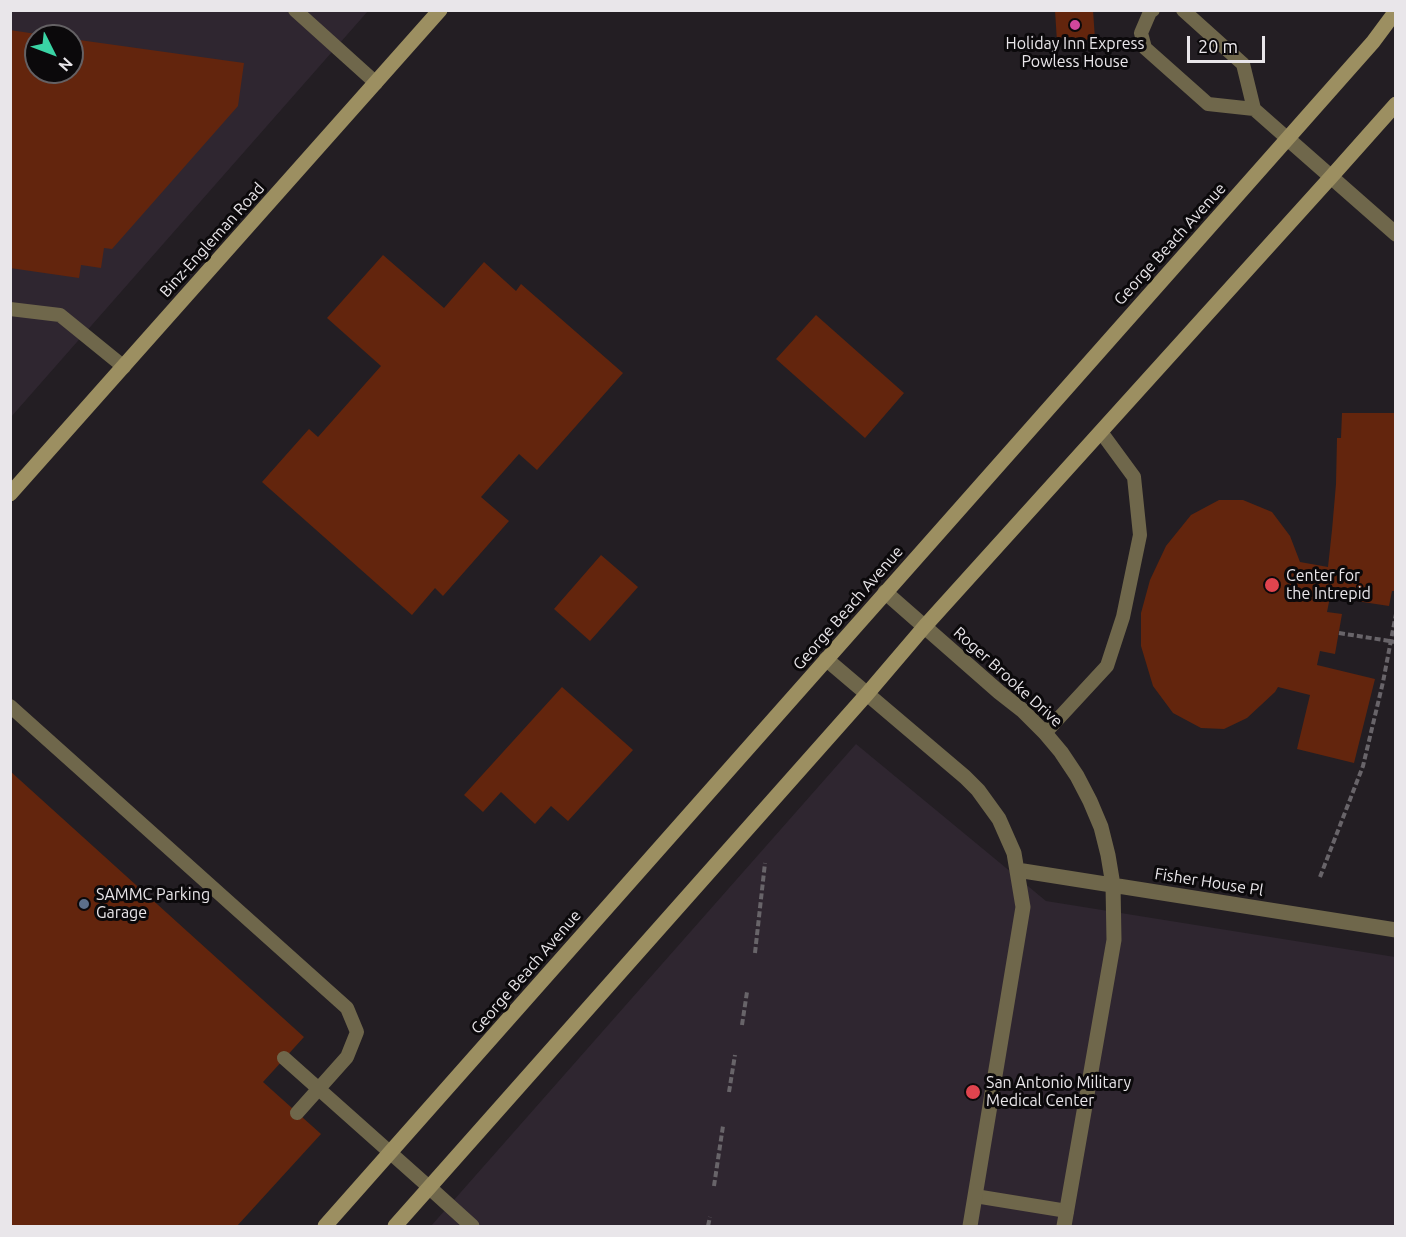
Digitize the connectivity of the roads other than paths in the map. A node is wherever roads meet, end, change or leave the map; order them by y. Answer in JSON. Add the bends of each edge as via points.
{"nodes":[{"id":1,"x":295,"y":10,"type":"edge"},
{"id":2,"x":440,"y":10,"type":"edge"},
{"id":3,"x":1153,"y":10,"type":"edge"},
{"id":4,"x":1183,"y":10,"type":"edge"},
{"id":5,"x":1395,"y":11,"type":"edge"},
{"id":6,"x":376,"y":83,"type":"junction"},
{"id":7,"x":1395,"y":104,"type":"edge"},
{"id":8,"x":1254,"y":109,"type":"junction"},
{"id":9,"x":1288,"y":139,"type":"junction"},
{"id":10,"x":1331,"y":177,"type":"junction"},
{"id":11,"x":1395,"y":234,"type":"edge"},
{"id":12,"x":10,"y":309,"type":"edge"},
{"id":13,"x":124,"y":367,"type":"junction"},
{"id":14,"x":1101,"y":432,"type":"junction"},
{"id":15,"x":10,"y":494,"type":"edge"},
{"id":16,"x":885,"y":592,"type":"junction"},
{"id":17,"x":925,"y":626,"type":"junction"},
{"id":18,"x":826,"y":659,"type":"junction"},
{"id":19,"x":867,"y":694,"type":"junction"},
{"id":20,"x":10,"y":706,"type":"edge"},
{"id":21,"x":1045,"y":733,"type":"junction"},
{"id":22,"x":1017,"y":870,"type":"junction"},
{"id":23,"x":1113,"y":885,"type":"junction"},
{"id":24,"x":1395,"y":930,"type":"edge"},
{"id":25,"x":284,"y":1058,"type":"dead end"},
{"id":26,"x":319,"y":1089,"type":"junction"},
{"id":27,"x":297,"y":1113,"type":"dead end"},
{"id":28,"x":390,"y":1153,"type":"junction"},
{"id":29,"x":430,"y":1188,"type":"junction"},
{"id":30,"x":975,"y":1196,"type":"junction"},
{"id":31,"x":1066,"y":1219,"type":"edge"},
{"id":32,"x":325,"y":1227,"type":"edge"},
{"id":33,"x":395,"y":1227,"type":"edge"},
{"id":34,"x":472,"y":1227,"type":"edge"},
{"id":35,"x":970,"y":1227,"type":"edge"}],
"edges":[{"from":1,"to":6,"type":"lane"},
{"from":2,"to":6,"type":"street","name":"Binz-Engleman Road"},
{"from":3,"to":8,"type":"lane","via":[[1141,33],[1145,48],[1208,104]]},
{"from":4,"to":8,"type":"lane","via":[[1243,64]]},
{"from":5,"to":9,"type":"street","name":"George Beach Avenue","via":[[1373,42]]},
{"from":6,"to":13,"type":"street","name":"Binz-Engleman Road"},
{"from":7,"to":10,"type":"street"},
{"from":8,"to":9,"type":"lane"},
{"from":9,"to":10,"type":"street"},
{"from":9,"to":16,"type":"street","name":"George Beach Avenue"},
{"from":10,"to":11,"type":"street"},
{"from":10,"to":14,"type":"street"},
{"from":12,"to":13,"type":"lane","via":[[60,315]]},
{"from":13,"to":15,"type":"street","name":"Binz-Engleman Road"},
{"from":14,"to":17,"type":"street"},
{"from":14,"to":21,"type":"lane","via":[[1134,477],[1140,535],[1123,617],[1107,666]]},
{"from":16,"to":17,"type":"street","name":"Roger Brooke Drive"},
{"from":16,"to":18,"type":"street","name":"George Beach Avenue"},
{"from":17,"to":19,"type":"street"},
{"from":17,"to":21,"type":"street","name":"Roger Brooke Drive"},
{"from":18,"to":19,"type":"street"},
{"from":18,"to":28,"type":"street","name":"George Beach Avenue"},
{"from":19,"to":22,"type":"street","via":[[978,790],[999,819]]},
{"from":19,"to":29,"type":"street"},
{"from":20,"to":26,"type":"lane","via":[[347,1008],[357,1032],[347,1058]]},
{"from":21,"to":23,"type":"street","name":"Roger Brooke Drive","via":[[1090,801],[1101,827]]},
{"from":22,"to":23,"type":"street","name":"Fisher House Pl"},
{"from":22,"to":30,"type":"street","via":[[1023,907]]},
{"from":23,"to":24,"type":"street","name":"Fisher House Pl"},
{"from":23,"to":31,"type":"street","name":"Roger Brooke Drive","via":[[1114,940]]},
{"from":25,"to":26,"type":"lane"},
{"from":26,"to":27,"type":"lane"},
{"from":26,"to":28,"type":"lane"},
{"from":28,"to":29,"type":"lane"},
{"from":28,"to":32,"type":"street","name":"George Beach Avenue"},
{"from":29,"to":33,"type":"street"},
{"from":29,"to":34,"type":"street"},
{"from":30,"to":31,"type":"lane"},
{"from":30,"to":35,"type":"street"}]}
